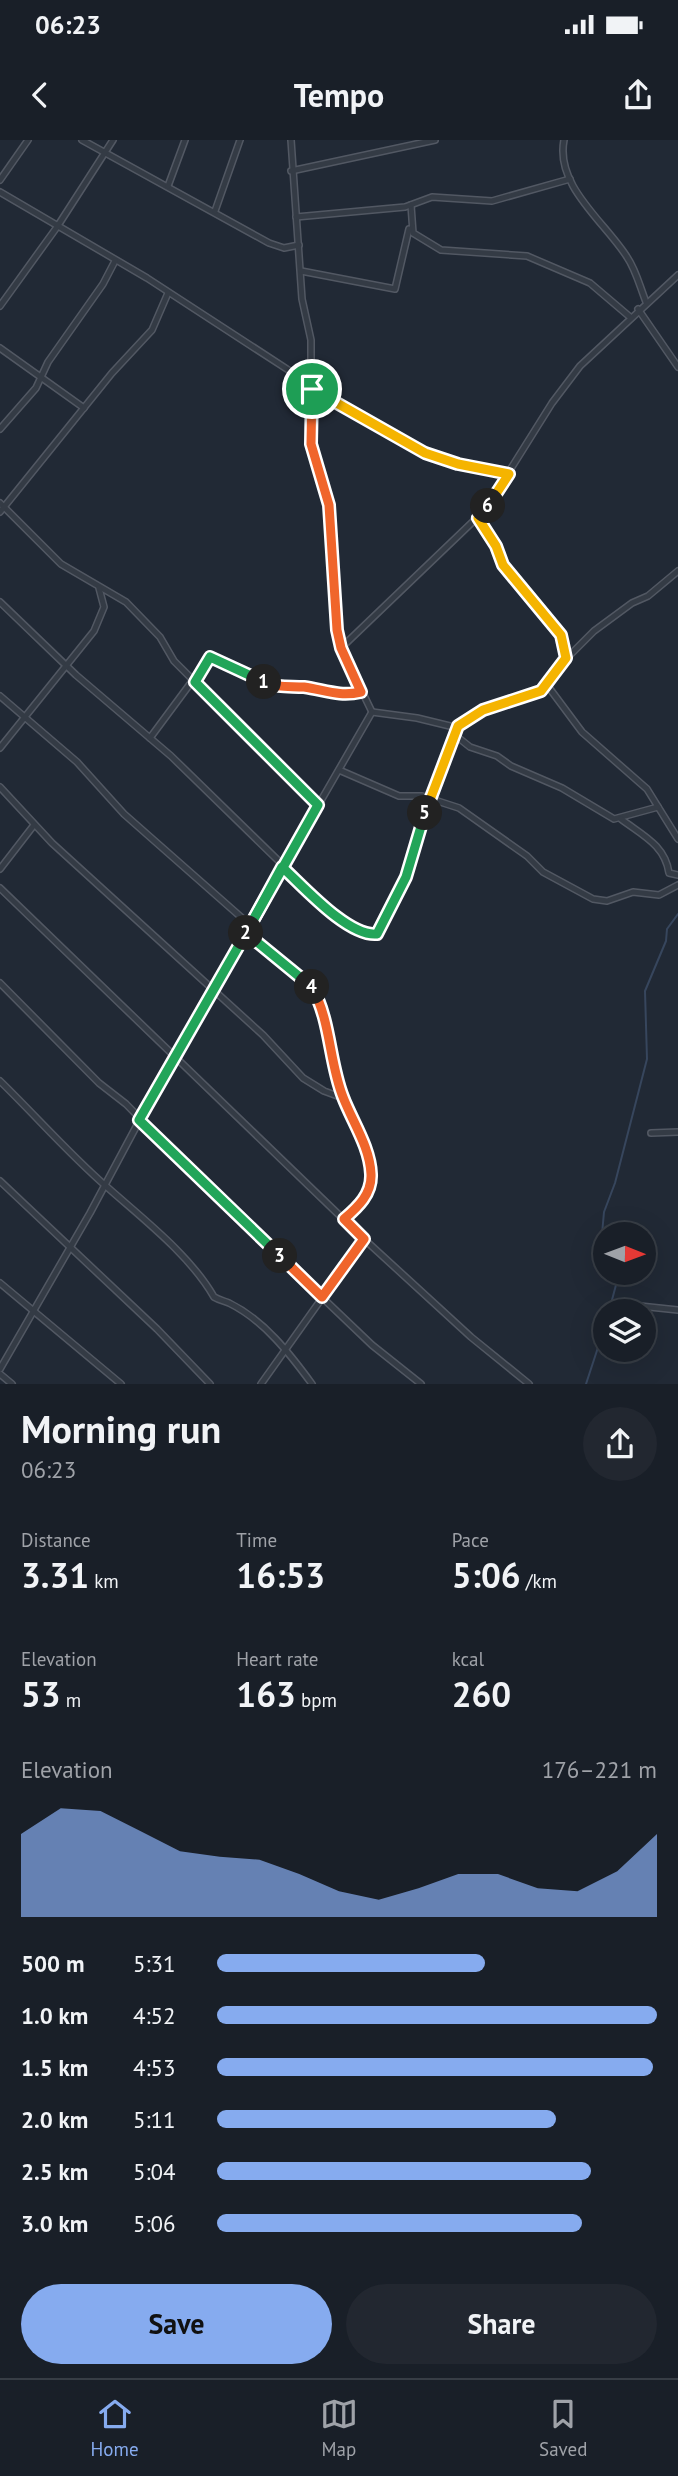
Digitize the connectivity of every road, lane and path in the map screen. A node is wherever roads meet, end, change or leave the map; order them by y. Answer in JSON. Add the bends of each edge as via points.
{"nodes":[{"id":1,"x":28,"y":140,"type":"edge"},
{"id":2,"x":82,"y":140,"type":"edge"},
{"id":3,"x":113,"y":140,"type":"edge"},
{"id":4,"x":185,"y":140,"type":"edge"},
{"id":5,"x":240,"y":140,"type":"edge"},
{"id":6,"x":291,"y":140,"type":"edge"},
{"id":7,"x":435,"y":140,"type":"edge"},
{"id":8,"x":564,"y":140,"type":"edge"},
{"id":9,"x":104,"y":153,"type":"junction"},
{"id":10,"x":291,"y":172,"type":"junction"},
{"id":11,"x":570,"y":179,"type":"junction"},
{"id":12,"x":0,"y":180,"type":"edge"},
{"id":13,"x":168,"y":186,"type":"junction"},
{"id":14,"x":0,"y":192,"type":"edge"},
{"id":15,"x":411,"y":205,"type":"junction"},
{"id":16,"x":215,"y":211,"type":"junction"},
{"id":17,"x":296,"y":217,"type":"junction"},
{"id":18,"x":410,"y":226,"type":"junction"},
{"id":19,"x":57,"y":227,"type":"junction"},
{"id":20,"x":299,"y":245,"type":"junction"},
{"id":21,"x":115,"y":261,"type":"junction"},
{"id":22,"x":301,"y":271,"type":"junction"},
{"id":23,"x":678,"y":275,"type":"edge"},
{"id":24,"x":168,"y":293,"type":"junction"},
{"id":25,"x":646,"y":302,"type":"junction"},
{"id":26,"x":0,"y":306,"type":"edge"},
{"id":27,"x":638,"y":309,"type":"junction"},
{"id":28,"x":630,"y":317,"type":"junction"},
{"id":29,"x":0,"y":348,"type":"edge"},
{"id":30,"x":678,"y":367,"type":"edge"},
{"id":31,"x":42,"y":379,"type":"junction"},
{"id":32,"x":312,"y":389,"type":"junction"},
{"id":33,"x":84,"y":408,"type":"junction"},
{"id":34,"x":0,"y":429,"type":"edge"},
{"id":35,"x":509,"y":474,"type":"junction"},
{"id":36,"x":2,"y":507,"type":"edge"},
{"id":37,"x":478,"y":518,"type":"junction"},
{"id":38,"x":678,"y":571,"type":"edge"},
{"id":39,"x":99,"y":588,"type":"junction"},
{"id":40,"x":0,"y":602,"type":"edge"},
{"id":41,"x":341,"y":648,"type":"junction"},
{"id":42,"x":566,"y":658,"type":"junction"},
{"id":43,"x":68,"y":666,"type":"junction"},
{"id":44,"x":195,"y":682,"type":"junction"},
{"id":45,"x":547,"y":685,"type":"junction"},
{"id":46,"x":361,"y":692,"type":"junction"},
{"id":47,"x":0,"y":696,"type":"edge"},
{"id":48,"x":372,"y":712,"type":"junction"},
{"id":49,"x":24,"y":718,"type":"junction"},
{"id":50,"x":458,"y":726,"type":"junction"},
{"id":51,"x":455,"y":735,"type":"junction"},
{"id":52,"x":150,"y":738,"type":"junction"},
{"id":53,"x":0,"y":748,"type":"edge"},
{"id":54,"x":339,"y":770,"type":"junction"},
{"id":55,"x":0,"y":787,"type":"edge"},
{"id":56,"x":430,"y":798,"type":"junction"},
{"id":57,"x":318,"y":805,"type":"junction"},
{"id":58,"x":658,"y":807,"type":"junction"},
{"id":59,"x":621,"y":819,"type":"junction"},
{"id":60,"x":34,"y":825,"type":"junction"},
{"id":61,"x":678,"y":839,"type":"edge"},
{"id":62,"x":282,"y":867,"type":"junction"},
{"id":63,"x":0,"y":869,"type":"edge"},
{"id":64,"x":678,"y":875,"type":"edge"},
{"id":65,"x":678,"y":884,"type":"edge"},
{"id":66,"x":0,"y":888,"type":"edge"},
{"id":67,"x":250,"y":925,"type":"junction"},
{"id":68,"x":246,"y":933,"type":"junction"},
{"id":69,"x":0,"y":983,"type":"edge"},
{"id":70,"x":213,"y":991,"type":"junction"},
{"id":71,"x":175,"y":1054,"type":"junction"},
{"id":72,"x":0,"y":1081,"type":"edge"},
{"id":73,"x":343,"y":1098,"type":"junction"},
{"id":74,"x":139,"y":1120,"type":"junction"},
{"id":75,"x":678,"y":1132,"type":"edge"},
{"id":76,"x":651,"y":1133,"type":"dead end"},
{"id":77,"x":0,"y":1181,"type":"edge"},
{"id":78,"x":105,"y":1185,"type":"junction"},
{"id":79,"x":344,"y":1219,"type":"junction"},
{"id":80,"x":364,"y":1239,"type":"junction"},
{"id":81,"x":70,"y":1246,"type":"junction"},
{"id":82,"x":0,"y":1283,"type":"edge"},
{"id":83,"x":322,"y":1297,"type":"junction"},
{"id":84,"x":656,"y":1308,"type":"edge"},
{"id":85,"x":33,"y":1309,"type":"junction"},
{"id":86,"x":678,"y":1310,"type":"edge"},
{"id":87,"x":286,"y":1349,"type":"junction"},
{"id":88,"x":0,"y":1372,"type":"edge"},
{"id":89,"x":12,"y":1384,"type":"edge"},
{"id":90,"x":121,"y":1384,"type":"edge"},
{"id":91,"x":210,"y":1384,"type":"edge"},
{"id":92,"x":261,"y":1384,"type":"edge"},
{"id":93,"x":312,"y":1384,"type":"edge"},
{"id":94,"x":421,"y":1384,"type":"edge"},
{"id":95,"x":527,"y":1384,"type":"edge"}],
"edges":[{"from":1,"to":12,"type":"street"},
{"from":2,"to":9,"type":"street"},
{"from":3,"to":9,"type":"street"},
{"from":4,"to":13,"type":"street"},
{"from":5,"to":16,"type":"street"},
{"from":6,"to":10,"type":"street"},
{"from":7,"to":10,"type":"street"},
{"from":8,"to":11,"type":"street","via":[[562,156]]},
{"from":9,"to":13,"type":"street"},
{"from":9,"to":19,"type":"street"},
{"from":10,"to":17,"type":"street"},
{"from":11,"to":15,"type":"street","via":[[492,201],[438,197]]},
{"from":11,"to":25,"type":"street","via":[[629,259]]},
{"from":13,"to":16,"type":"street"},
{"from":14,"to":19,"type":"street"},
{"from":15,"to":17,"type":"street"},
{"from":15,"to":18,"type":"street"},
{"from":16,"to":20,"type":"street","via":[[278,247]]},
{"from":17,"to":20,"type":"street"},
{"from":18,"to":22,"type":"street","via":[[395,289]]},
{"from":18,"to":28,"type":"street","via":[[416,236],[438,250],[527,256],[590,284]]},
{"from":19,"to":21,"type":"street"},
{"from":19,"to":26,"type":"street"},
{"from":20,"to":22,"type":"street"},
{"from":21,"to":24,"type":"street"},
{"from":21,"to":31,"type":"street","via":[[48,362]]},
{"from":22,"to":32,"type":"street","via":[[311,340]]},
{"from":23,"to":25,"type":"street"},
{"from":24,"to":32,"type":"street"},
{"from":24,"to":33,"type":"street","via":[[152,330]]},
{"from":25,"to":27,"type":"street"},
{"from":27,"to":28,"type":"street"},
{"from":27,"to":30,"type":"street"},
{"from":28,"to":35,"type":"street","via":[[568,382]]},
{"from":29,"to":31,"type":"street"},
{"from":31,"to":33,"type":"street"},
{"from":31,"to":34,"type":"street"},
{"from":32,"to":35,"type":"street","via":[[425,453]]},
{"from":32,"to":41,"type":"street","via":[[311,444],[329,505]]},
{"from":33,"to":36,"type":"street"},
{"from":35,"to":37,"type":"street"},
{"from":36,"to":39,"type":"street","via":[[55,559]]},
{"from":37,"to":41,"type":"street"},
{"from":37,"to":42,"type":"street","via":[[503,565],[561,635]]},
{"from":38,"to":42,"type":"street","via":[[594,631]]},
{"from":39,"to":43,"type":"street","via":[[103,610]]},
{"from":39,"to":44,"type":"street","via":[[126,602]]},
{"from":40,"to":43,"type":"street"},
{"from":41,"to":46,"type":"street"},
{"from":42,"to":45,"type":"street"},
{"from":43,"to":49,"type":"street"},
{"from":43,"to":52,"type":"street"},
{"from":44,"to":46,"type":"street","via":[[212,657],[279,687],[341,695]]},
{"from":44,"to":52,"type":"street"},
{"from":44,"to":57,"type":"street"},
{"from":45,"to":50,"type":"street","via":[[530,697],[478,712]]},
{"from":45,"to":58,"type":"street","via":[[582,733],[646,788]]},
{"from":46,"to":48,"type":"street"},
{"from":47,"to":49,"type":"street"},
{"from":48,"to":50,"type":"street"},
{"from":48,"to":54,"type":"street"},
{"from":49,"to":53,"type":"street"},
{"from":49,"to":67,"type":"street"},
{"from":50,"to":51,"type":"street"},
{"from":51,"to":56,"type":"street"},
{"from":51,"to":59,"type":"street","via":[[470,747],[497,755],[514,768]]},
{"from":52,"to":62,"type":"street"},
{"from":54,"to":56,"type":"street","via":[[398,796]]},
{"from":54,"to":57,"type":"street"},
{"from":55,"to":60,"type":"street"},
{"from":56,"to":62,"type":"street","via":[[406,877],[377,934],[349,926]]},
{"from":56,"to":65,"type":"street","via":[[459,808],[543,872],[593,899],[607,901],[633,892],[659,895]]},
{"from":57,"to":62,"type":"street"},
{"from":58,"to":59,"type":"street"},
{"from":58,"to":61,"type":"street"},
{"from":59,"to":64,"type":"street","via":[[666,854],[669,873]]},
{"from":60,"to":63,"type":"street"},
{"from":60,"to":70,"type":"street"},
{"from":62,"to":67,"type":"street"},
{"from":66,"to":71,"type":"street"},
{"from":67,"to":68,"type":"street"},
{"from":68,"to":70,"type":"street"},
{"from":68,"to":73,"type":"street","via":[[313,989]]},
{"from":69,"to":74,"type":"street"},
{"from":70,"to":71,"type":"street"},
{"from":70,"to":73,"type":"street","via":[[307,1080]]},
{"from":71,"to":74,"type":"street"},
{"from":71,"to":79,"type":"street"},
{"from":72,"to":78,"type":"street"},
{"from":73,"to":79,"type":"street","via":[[371,1176],[362,1204]]},
{"from":74,"to":78,"type":"street"},
{"from":74,"to":83,"type":"street"},
{"from":75,"to":76,"type":"street"},
{"from":77,"to":81,"type":"street"},
{"from":78,"to":81,"type":"street"},
{"from":78,"to":87,"type":"street","via":[[156,1229],[204,1279],[214,1297],[244,1313]]},
{"from":79,"to":80,"type":"street"},
{"from":80,"to":83,"type":"street"},
{"from":80,"to":95,"type":"street"},
{"from":81,"to":85,"type":"street"},
{"from":81,"to":91,"type":"street"},
{"from":82,"to":85,"type":"street"},
{"from":83,"to":87,"type":"street"},
{"from":83,"to":94,"type":"street"},
{"from":84,"to":86,"type":"street"},
{"from":85,"to":88,"type":"street"},
{"from":85,"to":90,"type":"street"},
{"from":87,"to":92,"type":"street"},
{"from":87,"to":93,"type":"street"},
{"from":88,"to":89,"type":"street"}]}
